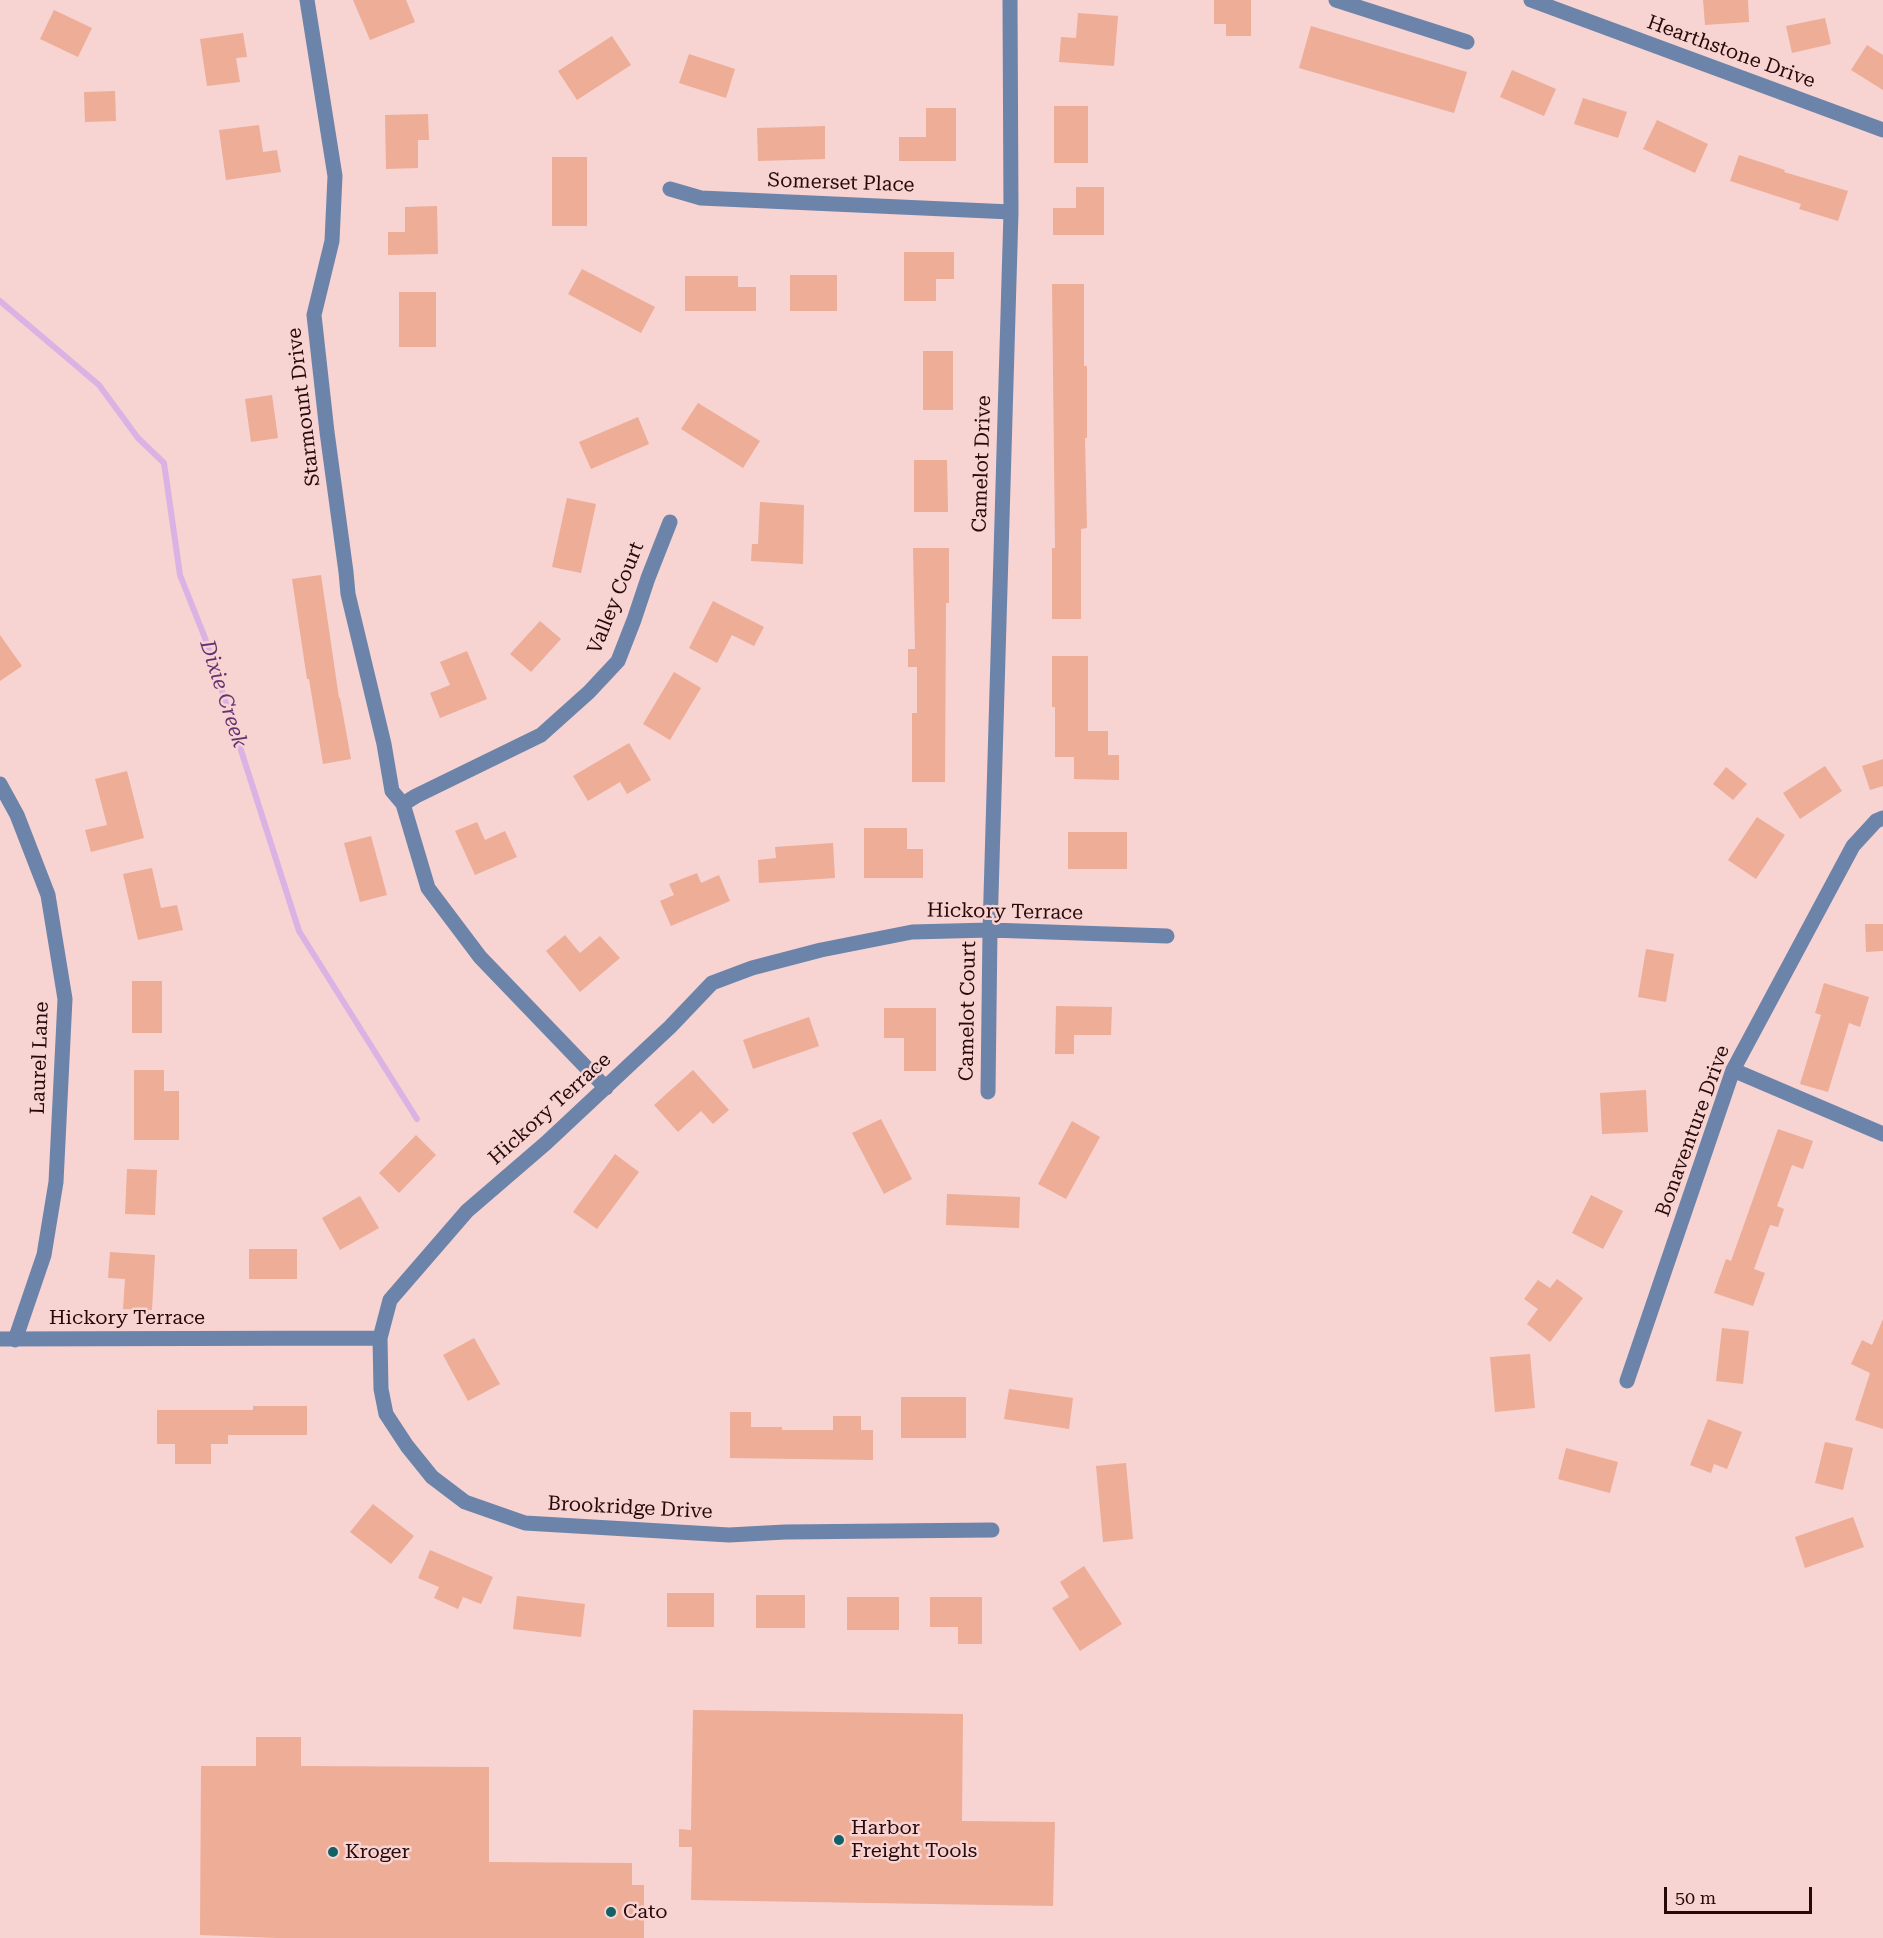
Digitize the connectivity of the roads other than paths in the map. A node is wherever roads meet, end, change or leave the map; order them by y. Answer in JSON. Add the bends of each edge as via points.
{"nodes":[{"id":1,"x":307,"y":0,"type":"edge"},
{"id":2,"x":1010,"y":0,"type":"edge"},
{"id":3,"x":1336,"y":0,"type":"edge"},
{"id":4,"x":1532,"y":0,"type":"edge"},
{"id":5,"x":1467,"y":42,"type":"dead end"},
{"id":6,"x":1883,"y":130,"type":"edge"},
{"id":7,"x":670,"y":189,"type":"dead end"},
{"id":8,"x":1011,"y":212,"type":"junction"},
{"id":9,"x":670,"y":522,"type":"dead end"},
{"id":10,"x":0,"y":784,"type":"edge"},
{"id":11,"x":403,"y":804,"type":"junction"},
{"id":12,"x":1883,"y":818,"type":"edge"},
{"id":13,"x":990,"y":930,"type":"junction"},
{"id":14,"x":1167,"y":936,"type":"dead end"},
{"id":15,"x":1733,"y":1070,"type":"junction"},
{"id":16,"x":606,"y":1088,"type":"junction"},
{"id":17,"x":988,"y":1092,"type":"dead end"},
{"id":18,"x":1883,"y":1134,"type":"edge"},
{"id":19,"x":380,"y":1338,"type":"junction"},
{"id":20,"x":8,"y":1340,"type":"edge"},
{"id":21,"x":1627,"y":1381,"type":"dead end"},
{"id":22,"x":992,"y":1530,"type":"dead end"}],
"edges":[{"from":1,"to":11,"type":"street","name":"Starmount Drive","via":[[335,176],[332,241],[314,315],[327,432],[348,594],[392,791]]},
{"from":2,"to":8,"type":"street","name":"Camelot Drive"},
{"from":3,"to":5,"type":"street"},
{"from":4,"to":6,"type":"street","name":"Hearthstone Drive"},
{"from":7,"to":8,"type":"street","name":"Somerset Place","via":[[701,198]]},
{"from":8,"to":13,"type":"street","name":"Camelot Drive"},
{"from":9,"to":11,"type":"street","name":"Valley Court","via":[[618,661],[589,692],[541,735]]},
{"from":10,"to":20,"type":"street","name":"Laurel Lane","via":[[17,815],[48,895],[65,999],[56,1182],[44,1255]]},
{"from":11,"to":16,"type":"street","name":"Starmount Drive","via":[[428,888],[480,957]]},
{"from":12,"to":15,"type":"street","name":"Bonaventure Drive","via":[[1853,846]]},
{"from":13,"to":14,"type":"street","name":"Hickory Terrace"},
{"from":13,"to":16,"type":"street","name":"Hickory Terrace","via":[[912,932],[821,950],[712,983]]},
{"from":13,"to":17,"type":"street","name":"Camelot Court"},
{"from":15,"to":18,"type":"street"},
{"from":15,"to":21,"type":"street","name":"Bonaventure Drive"},
{"from":16,"to":19,"type":"street","name":"Hickory Terrace","via":[[466,1211],[390,1300]]},
{"from":19,"to":20,"type":"street","name":"Hickory Terrace"},
{"from":19,"to":22,"type":"street","name":"Brookridge Drive","via":[[381,1389],[386,1414],[407,1446],[432,1477],[465,1502],[525,1523],[729,1535]]}]}
